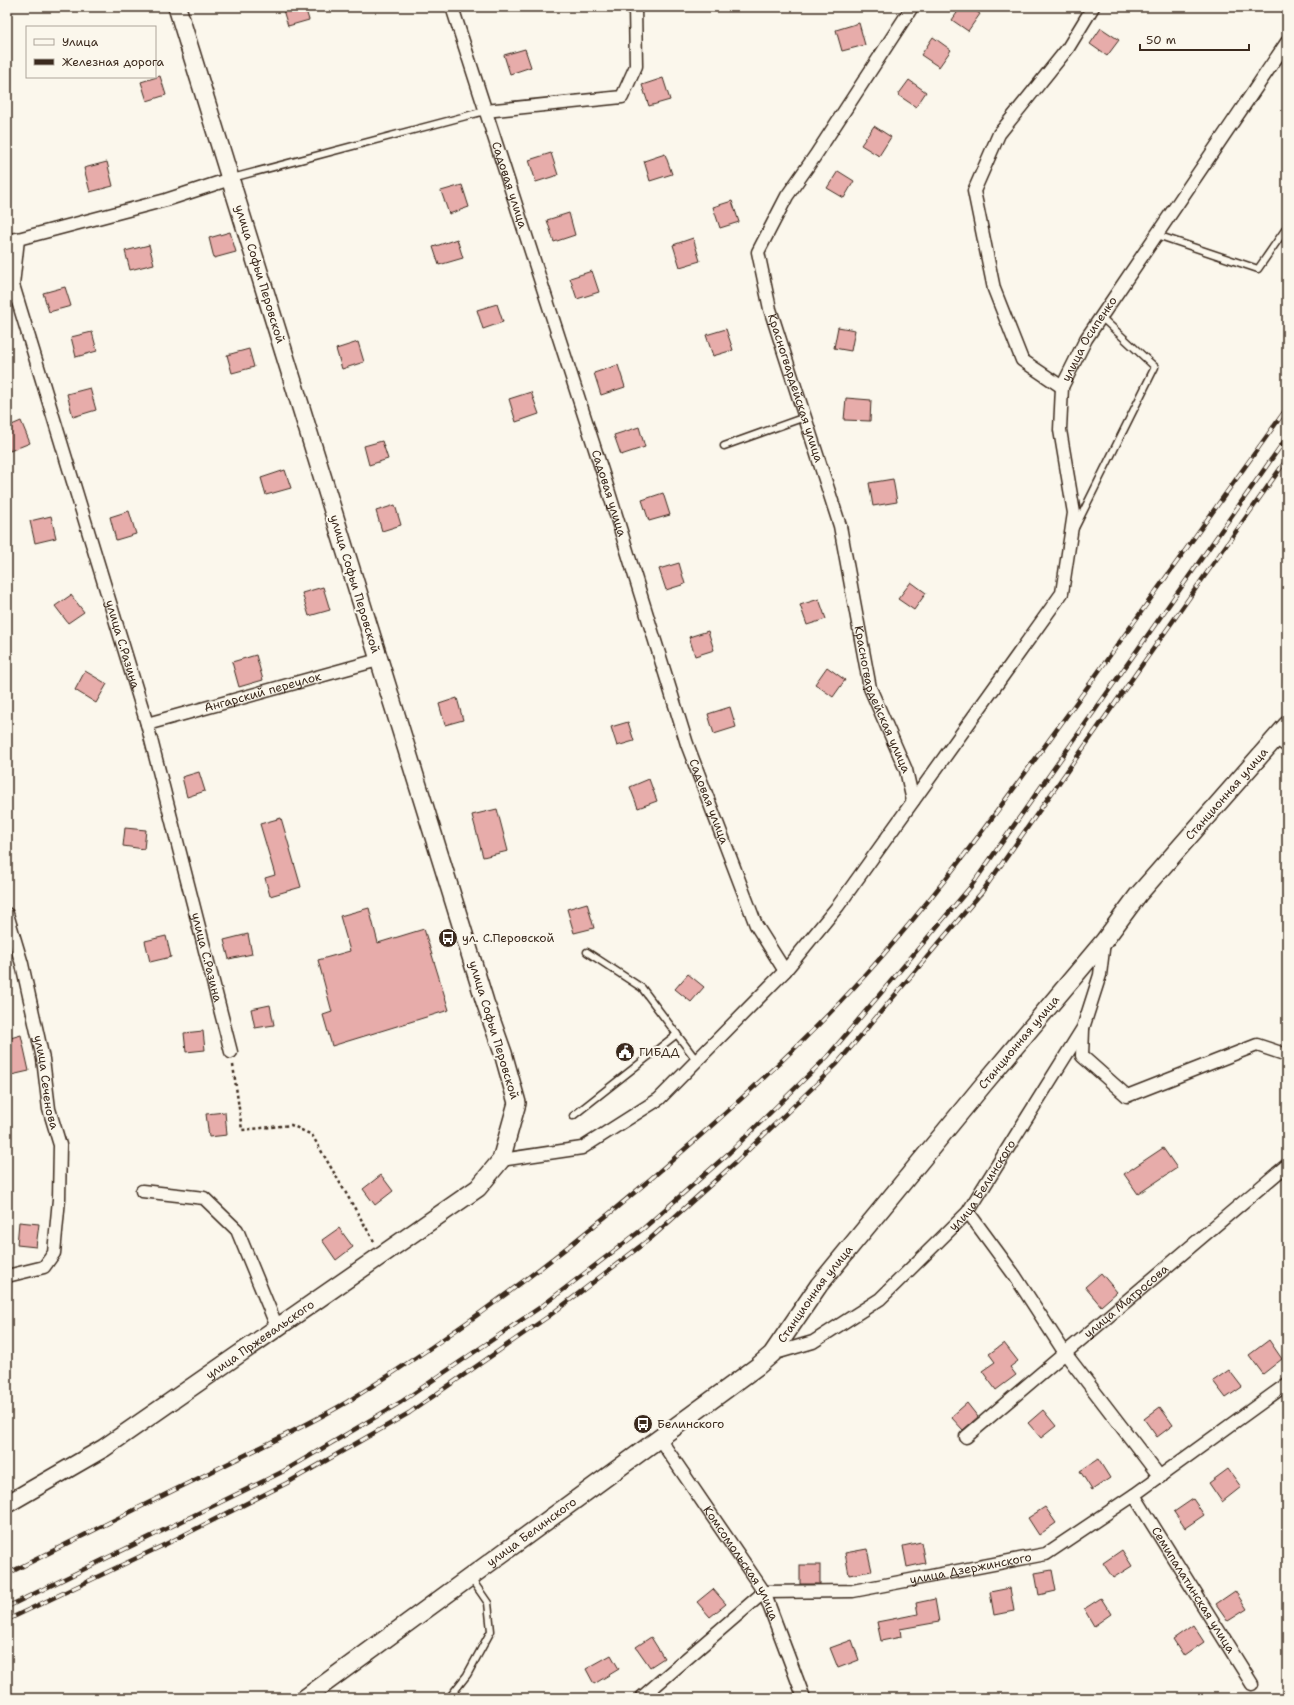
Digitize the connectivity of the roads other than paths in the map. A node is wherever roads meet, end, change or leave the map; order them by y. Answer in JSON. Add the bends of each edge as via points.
{"nodes":[{"id":1,"x":177,"y":7,"type":"edge"},
{"id":2,"x":452,"y":7,"type":"edge"},
{"id":3,"x":635,"y":7,"type":"edge"},
{"id":4,"x":912,"y":7,"type":"edge"},
{"id":5,"x":1093,"y":7,"type":"edge"},
{"id":6,"x":1287,"y":42,"type":"edge"},
{"id":7,"x":485,"y":111,"type":"junction"},
{"id":8,"x":230,"y":179,"type":"junction"},
{"id":9,"x":1287,"y":227,"type":"edge"},
{"id":10,"x":1157,"y":235,"type":"junction"},
{"id":11,"x":13,"y":240,"type":"edge"},
{"id":12,"x":1101,"y":317,"type":"junction"},
{"id":13,"x":1062,"y":387,"type":"junction"},
{"id":14,"x":805,"y":417,"type":"junction"},
{"id":15,"x":724,"y":446,"type":"dead end"},
{"id":16,"x":1070,"y":539,"type":"junction"},
{"id":17,"x":378,"y":660,"type":"junction"},
{"id":18,"x":147,"y":724,"type":"junction"},
{"id":19,"x":1287,"y":724,"type":"edge"},
{"id":20,"x":1281,"y":742,"type":"edge"},
{"id":21,"x":914,"y":801,"type":"junction"},
{"id":22,"x":7,"y":914,"type":"edge"},
{"id":23,"x":1104,"y":941,"type":"junction"},
{"id":24,"x":587,"y":952,"type":"dead end"},
{"id":25,"x":784,"y":971,"type":"junction"},
{"id":26,"x":1083,"y":1028,"type":"junction"},
{"id":27,"x":676,"y":1034,"type":"junction"},
{"id":28,"x":231,"y":1052,"type":"road end"},
{"id":29,"x":1287,"y":1055,"type":"edge"},
{"id":30,"x":696,"y":1061,"type":"junction"},
{"id":31,"x":573,"y":1116,"type":"dead end"},
{"id":32,"x":501,"y":1160,"type":"junction"},
{"id":33,"x":1287,"y":1165,"type":"edge"},
{"id":34,"x":142,"y":1191,"type":"dead end"},
{"id":35,"x":968,"y":1212,"type":"junction"},
{"id":36,"x":7,"y":1276,"type":"edge"},
{"id":37,"x":277,"y":1327,"type":"junction"},
{"id":38,"x":772,"y":1354,"type":"junction"},
{"id":39,"x":1065,"y":1354,"type":"junction"},
{"id":40,"x":758,"y":1366,"type":"joint"},
{"id":41,"x":1287,"y":1384,"type":"edge"},
{"id":42,"x":966,"y":1437,"type":"dead end"},
{"id":43,"x":659,"y":1438,"type":"junction"},
{"id":44,"x":1160,"y":1477,"type":"junction"},
{"id":45,"x":1134,"y":1495,"type":"junction"},
{"id":46,"x":7,"y":1504,"type":"edge"},
{"id":47,"x":470,"y":1577,"type":"junction"},
{"id":48,"x":764,"y":1592,"type":"junction"},
{"id":49,"x":1252,"y":1684,"type":"dead end"},
{"id":50,"x":305,"y":1698,"type":"edge"},
{"id":51,"x":449,"y":1698,"type":"edge"},
{"id":52,"x":641,"y":1698,"type":"edge"},
{"id":53,"x":804,"y":1698,"type":"edge"}],
"edges":[{"from":1,"to":8,"type":"main road","name":"улица Софьи Перовской"},
{"from":2,"to":7,"type":"street","name":"Садовая улица"},
{"from":3,"to":7,"type":"street","via":[[636,66],[622,97]]},
{"from":4,"to":14,"type":"street","name":"Красногвардейская улица","via":[[787,196],[758,252],[770,309]]},
{"from":5,"to":13,"type":"street","name":"улица Осипенко","via":[[1068,48],[999,134],[974,191],[994,289],[1022,360]]},
{"from":6,"to":10,"type":"street","name":"улица Осипенко"},
{"from":7,"to":8,"type":"lane"},
{"from":7,"to":25,"type":"street","name":"Садовая улица","via":[[687,744],[756,925]]},
{"from":8,"to":11,"type":"street","via":[[166,200]]},
{"from":8,"to":17,"type":"main road","name":"улица Софьи Перовской"},
{"from":9,"to":10,"type":"lane","via":[[1258,269]]},
{"from":10,"to":12,"type":"street","name":"улица Осипенко"},
{"from":11,"to":18,"type":"street","name":"улица С.Разина","via":[[13,285]]},
{"from":12,"to":13,"type":"street","name":"улица Осипенко","via":[[1086,339]]},
{"from":12,"to":16,"type":"lane","via":[[1155,367]]},
{"from":13,"to":16,"type":"street","via":[[1060,430],[1074,513]]},
{"from":14,"to":15,"type":"lane"},
{"from":14,"to":21,"type":"street","name":"Красногвардейская улица","via":[[840,526],[870,688],[906,770]]},
{"from":16,"to":21,"type":"street","via":[[1062,593]]},
{"from":17,"to":18,"type":"street","name":"Ангарский переулок"},
{"from":17,"to":32,"type":"main road","name":"улица Софьи Перовской","via":[[517,1103]]},
{"from":18,"to":28,"type":"street","name":"улица С.Разина"},
{"from":19,"to":20,"type":"main road","name":"Станционная улица"},
{"from":20,"to":23,"type":"main road","name":"Станционная улица","via":[[1138,895]]},
{"from":21,"to":25,"type":"street","via":[[838,906]]},
{"from":22,"to":36,"type":"street","name":"улица Сеченова","via":[[22,964],[43,1059],[48,1109],[60,1145],[54,1253],[44,1267]]},
{"from":23,"to":26,"type":"street","name":"улица Белинского","via":[[1100,975]]},
{"from":23,"to":38,"type":"main road","name":"Станционная улица","via":[[819,1285]]},
{"from":24,"to":27,"type":"lane","via":[[642,988]]},
{"from":25,"to":30,"type":"street"},
{"from":26,"to":29,"type":"street","via":[[1082,1056],[1127,1096],[1257,1045]]},
{"from":26,"to":35,"type":"street","name":"улица Белинского"},
{"from":27,"to":30,"type":"lane"},
{"from":27,"to":31,"type":"lane"},
{"from":30,"to":32,"type":"street","via":[[659,1099],[582,1148]]},
{"from":32,"to":37,"type":"main road","name":"улица Пржевальского","via":[[478,1188]]},
{"from":33,"to":39,"type":"street","name":"улица Матросова"},
{"from":34,"to":37,"type":"street","via":[[204,1198],[237,1230]]},
{"from":35,"to":38,"type":"street","name":"улица Белинского","via":[[880,1298],[813,1342]]},
{"from":35,"to":39,"type":"street","via":[[1015,1276]]},
{"from":37,"to":46,"type":"main road","name":"улица Пржевальского","via":[[104,1448]]},
{"from":38,"to":40,"type":"main road","name":"Станционная улица"},
{"from":39,"to":42,"type":"street","name":"улица Матросова"},
{"from":39,"to":44,"type":"street"},
{"from":40,"to":43,"type":"main road","name":"улица Белинского"},
{"from":41,"to":44,"type":"street","name":"улица Дзержинского"},
{"from":43,"to":47,"type":"main road","name":"улица Белинского"},
{"from":43,"to":48,"type":"street","name":"Комсомольская улица"},
{"from":44,"to":45,"type":"street","name":"улица Дзержинского"},
{"from":45,"to":48,"type":"street","name":"улица Дзержинского","via":[[1046,1554],[853,1591]]},
{"from":45,"to":49,"type":"street","name":"Семипалатинская улица"},
{"from":47,"to":50,"type":"main road","name":"улица Белинского"},
{"from":47,"to":51,"type":"lane","via":[[488,1602],[491,1631],[467,1675]]},
{"from":48,"to":52,"type":"street"},
{"from":48,"to":53,"type":"street","name":"Комсомольская улица"}]}
